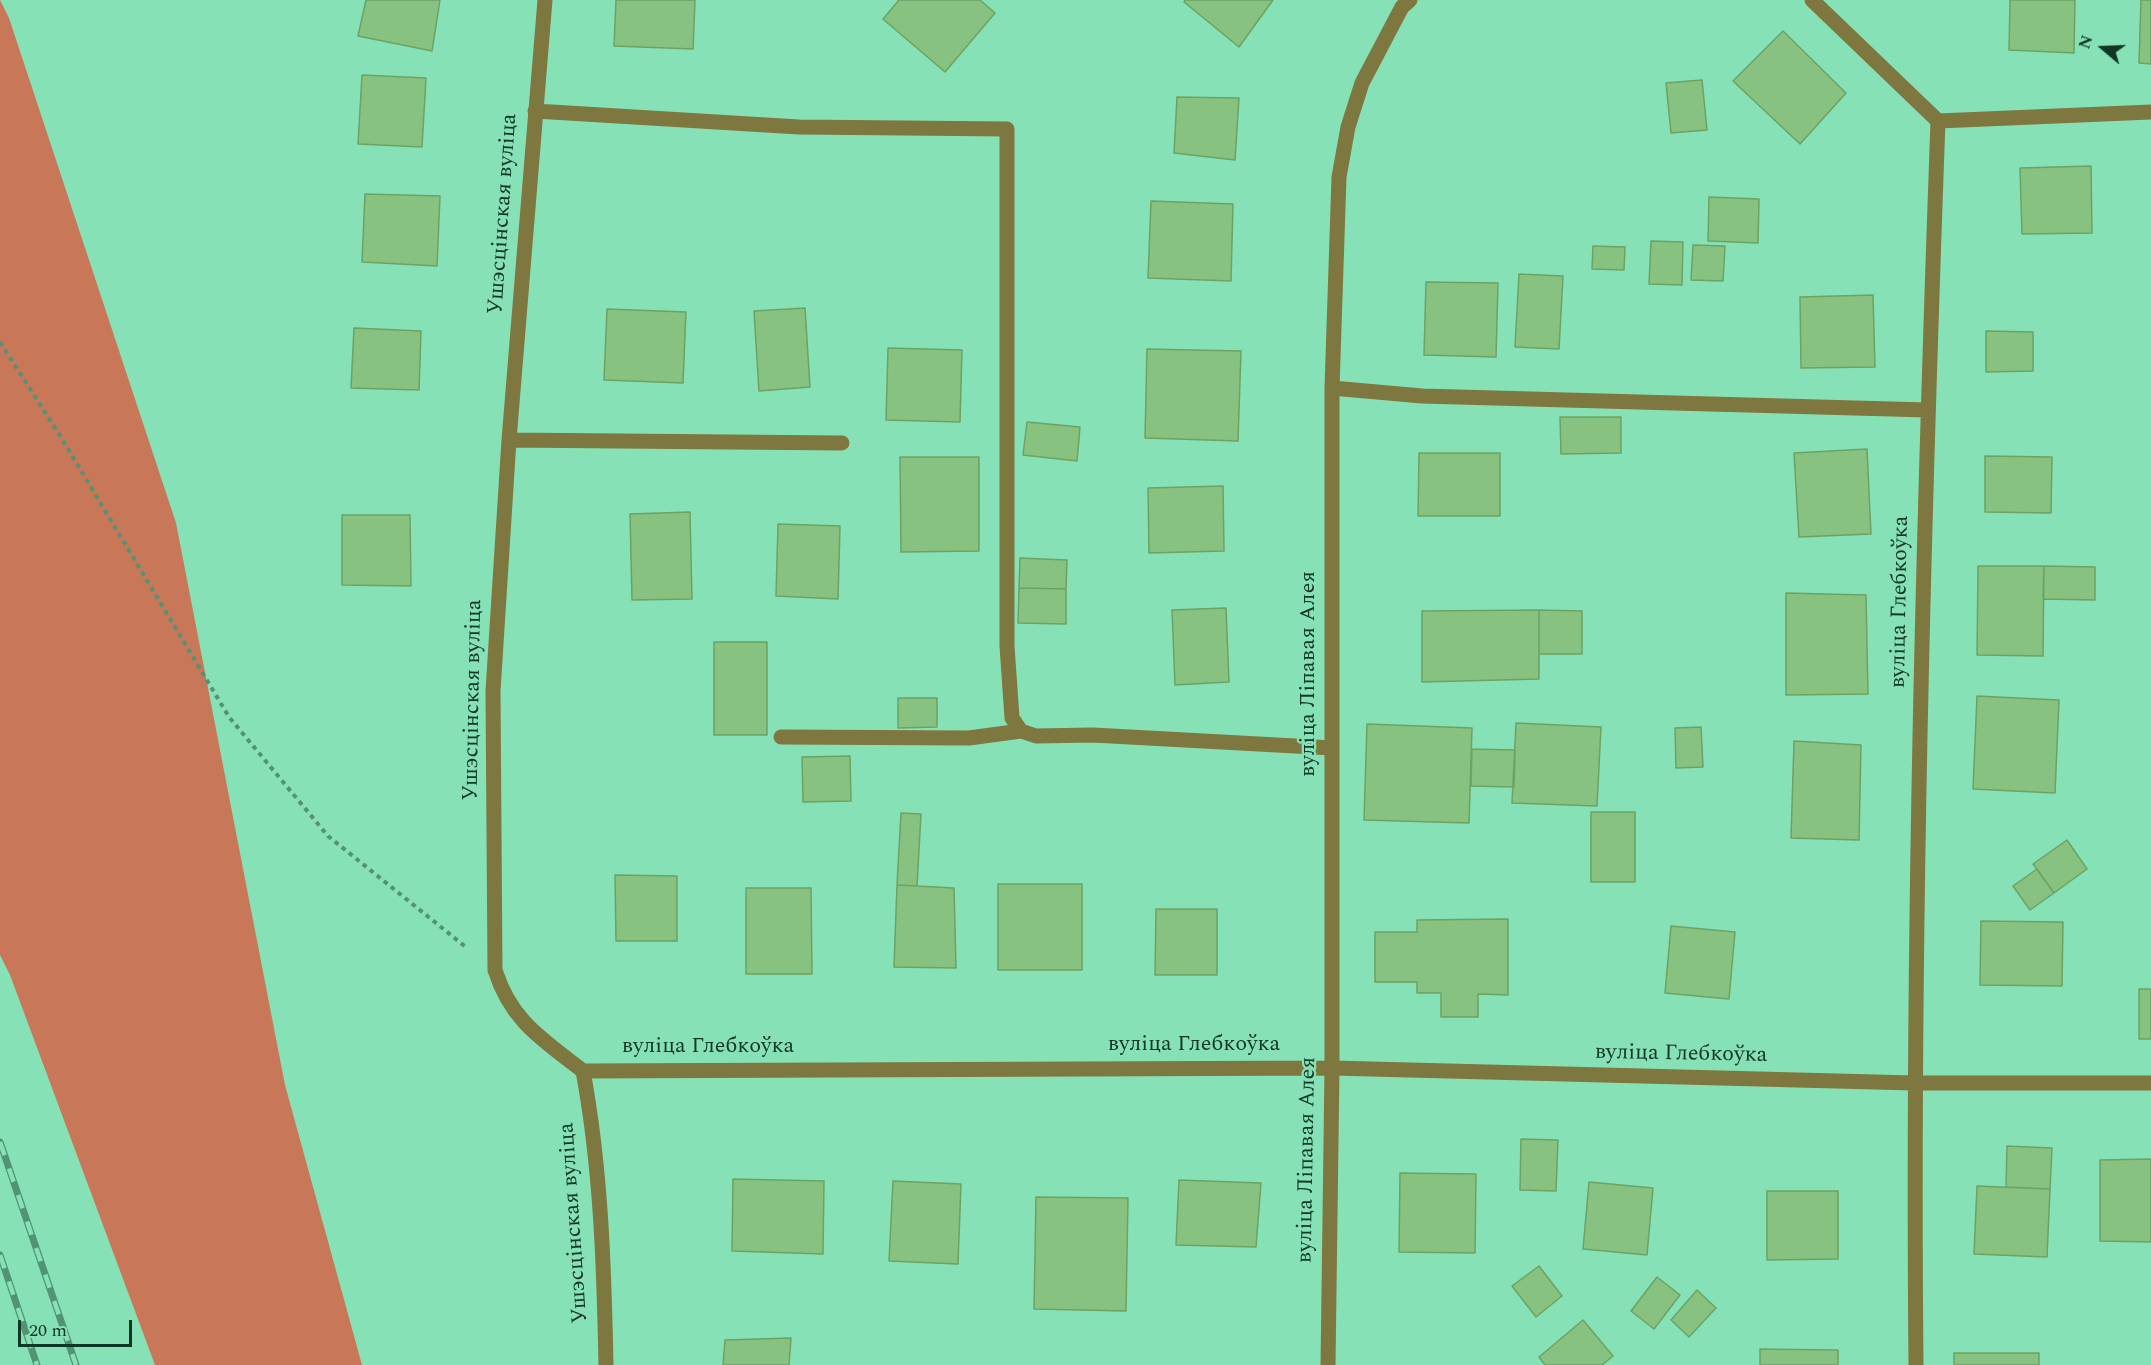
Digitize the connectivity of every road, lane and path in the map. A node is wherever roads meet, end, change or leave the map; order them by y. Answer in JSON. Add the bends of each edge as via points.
{"nodes":[{"id":1,"x":544,"y":0,"type":"edge"},
{"id":2,"x":1410,"y":0,"type":"edge"},
{"id":3,"x":1812,"y":0,"type":"edge"},
{"id":4,"x":534,"y":111,"type":"junction"},
{"id":5,"x":2151,"y":112,"type":"edge"},
{"id":6,"x":1938,"y":121,"type":"junction"},
{"id":7,"x":0,"y":342,"type":"edge"},
{"id":8,"x":1332,"y":388,"type":"junction"},
{"id":9,"x":1927,"y":410,"type":"junction"},
{"id":10,"x":509,"y":440,"type":"junction"},
{"id":11,"x":842,"y":443,"type":"dead end"},
{"id":12,"x":1021,"y":731,"type":"junction"},
{"id":13,"x":781,"y":737,"type":"dead end"},
{"id":14,"x":1332,"y":748,"type":"junction"},
{"id":15,"x":495,"y":969,"type":"junction"},
{"id":16,"x":1332,"y":1068,"type":"junction"},
{"id":17,"x":583,"y":1071,"type":"junction"},
{"id":18,"x":1914,"y":1083,"type":"junction"},
{"id":19,"x":2151,"y":1083,"type":"edge"},
{"id":20,"x":606,"y":1365,"type":"edge"},
{"id":21,"x":1328,"y":1365,"type":"edge"},
{"id":22,"x":1916,"y":1365,"type":"edge"}],
"edges":[{"from":1,"to":4,"type":"street","name":"Ушэсцінская вуліца"},
{"from":2,"to":8,"type":"street","name":"вуліца Ліпавая Алея","via":[[1402,7],[1362,83],[1348,127],[1339,177]]},
{"from":3,"to":6,"type":"street"},
{"from":4,"to":10,"type":"street","name":"Ушэсцінская вуліца"},
{"from":4,"to":12,"type":"street","via":[[799,127],[1008,129],[1007,646],[1012,718]]},
{"from":5,"to":6,"type":"street"},
{"from":6,"to":9,"type":"street","name":"вуліца Глебкоўка"},
{"from":7,"to":15,"type":"path","via":[[229,717],[328,837]]},
{"from":8,"to":9,"type":"street","via":[[1422,396]]},
{"from":8,"to":14,"type":"street","name":"вуліца Ліпавая Алея"},
{"from":9,"to":18,"type":"street","name":"вуліца Глебкоўка"},
{"from":10,"to":11,"type":"street"},
{"from":10,"to":15,"type":"street","name":"Ушэсцінская вуліца","via":[[493,691]]},
{"from":12,"to":13,"type":"street","via":[[969,738]]},
{"from":12,"to":14,"type":"street","via":[[1036,736],[1093,735]]},
{"from":14,"to":16,"type":"street","name":"вуліца Ліпавая Алея"},
{"from":15,"to":17,"type":"street","name":"Ушэсцінская вуліца","via":[[503,995],[525,1025]]},
{"from":16,"to":17,"type":"street","name":"вуліца Глебкоўка"},
{"from":16,"to":18,"type":"street","name":"вуліца Глебкоўка"},
{"from":16,"to":21,"type":"street","name":"вуліца Ліпавая Алея"},
{"from":17,"to":20,"type":"street","name":"Ушэсцінская вуліца","via":[[596,1152]]},
{"from":18,"to":19,"type":"street","name":"вуліца Глебкоўка"},
{"from":18,"to":22,"type":"street","name":"вуліца Глебкоўка"}]}
